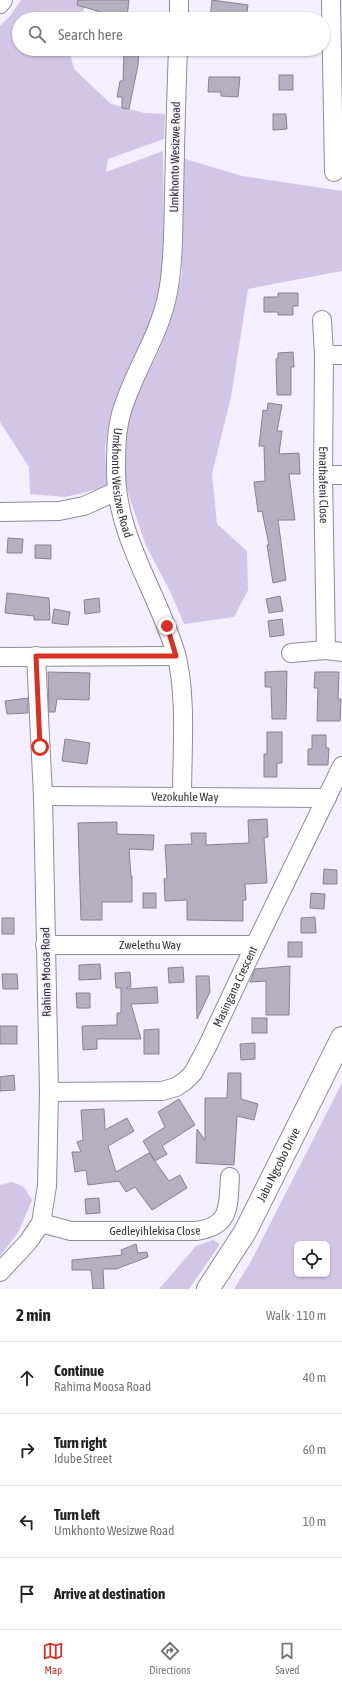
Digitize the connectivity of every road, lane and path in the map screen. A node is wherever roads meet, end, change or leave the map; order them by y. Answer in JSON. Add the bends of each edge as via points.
{"nodes":[{"id":1,"x":3,"y":0,"type":"edge"},
{"id":2,"x":180,"y":0,"type":"edge"},
{"id":3,"x":331,"y":0,"type":"edge"},
{"id":4,"x":0,"y":4,"type":"edge"},
{"id":5,"x":179,"y":12,"type":"edge"},
{"id":6,"x":178,"y":56,"type":"edge"},
{"id":7,"x":334,"y":172,"type":"dead end"},
{"id":8,"x":322,"y":320,"type":"dead end"},
{"id":9,"x":324,"y":355,"type":"junction"},
{"id":10,"x":342,"y":355,"type":"edge"},
{"id":11,"x":342,"y":474,"type":"edge"},
{"id":12,"x":323,"y":475,"type":"junction"},
{"id":13,"x":117,"y":491,"type":"junction"},
{"id":14,"x":0,"y":512,"type":"edge"},
{"id":15,"x":334,"y":651,"type":"edge"},
{"id":16,"x":291,"y":653,"type":"dead end"},
{"id":17,"x":0,"y":656,"type":"edge"},
{"id":18,"x":36,"y":656,"type":"junction"},
{"id":19,"x":176,"y":656,"type":"junction"},
{"id":20,"x":342,"y":766,"type":"edge"},
{"id":21,"x":43,"y":796,"type":"junction"},
{"id":22,"x":182,"y":796,"type":"junction"},
{"id":23,"x":327,"y":798,"type":"junction"},
{"id":24,"x":45,"y":945,"type":"junction"},
{"id":25,"x":255,"y":945,"type":"junction"},
{"id":26,"x":342,"y":1038,"type":"edge"},
{"id":27,"x":49,"y":1092,"type":"junction"},
{"id":28,"x":230,"y":1177,"type":"dead end"},
{"id":29,"x":41,"y":1223,"type":"junction"},
{"id":30,"x":0,"y":1272,"type":"edge"},
{"id":31,"x":208,"y":1289,"type":"edge"}],
"edges":[{"from":1,"to":4,"type":"street"},
{"from":2,"to":5,"type":"street"},
{"from":3,"to":7,"type":"street"},
{"from":6,"to":13,"type":"street","name":"Umkhonto Wesizwe Road","via":[[171,276],[158,329],[118,424]]},
{"from":8,"to":9,"type":"street","name":"Emathafeni Close"},
{"from":9,"to":10,"type":"street"},
{"from":9,"to":12,"type":"street","name":"Emathafeni Close"},
{"from":11,"to":12,"type":"street"},
{"from":12,"to":15,"type":"street","name":"Emathafeni Close"},
{"from":13,"to":14,"type":"street","via":[[84,506],[59,512]]},
{"from":13,"to":19,"type":"street","name":"Umkhonto Wesizwe Road","via":[[125,526],[157,601]]},
{"from":15,"to":16,"type":"street","name":"Emathafeni Close"},
{"from":17,"to":18,"type":"street"},
{"from":18,"to":19,"type":"street"},
{"from":18,"to":21,"type":"street","name":"Rahima Moosa Road"},
{"from":19,"to":22,"type":"street","name":"Umkhonto Wesizwe Road","via":[[182,712]]},
{"from":20,"to":23,"type":"street","name":"Masingana Crescent"},
{"from":21,"to":22,"type":"street","name":"Vezokuhle Way"},
{"from":21,"to":24,"type":"street","name":"Rahima Moosa Road"},
{"from":22,"to":23,"type":"street","name":"Vezokuhle Way"},
{"from":23,"to":25,"type":"street","name":"Masingana Crescent"},
{"from":24,"to":25,"type":"street","name":"Zwelethu Way"},
{"from":24,"to":27,"type":"street","name":"Rahima Moosa Road"},
{"from":25,"to":27,"type":"street","name":"Masingana Crescent","via":[[207,1047],[193,1073],[185,1081],[162,1091]]},
{"from":26,"to":31,"type":"main road","name":"Jabu Ngcobo Drive","via":[[245,1232]]},
{"from":27,"to":29,"type":"street","name":"Rahima Moosa Road","via":[[47,1186]]},
{"from":28,"to":29,"type":"street","name":"Gedleyihlekisa Close","via":[[229,1196],[223,1217],[214,1227],[207,1230],[71,1231]]},
{"from":29,"to":30,"type":"street","name":"Rahima Moosa Road"}]}
